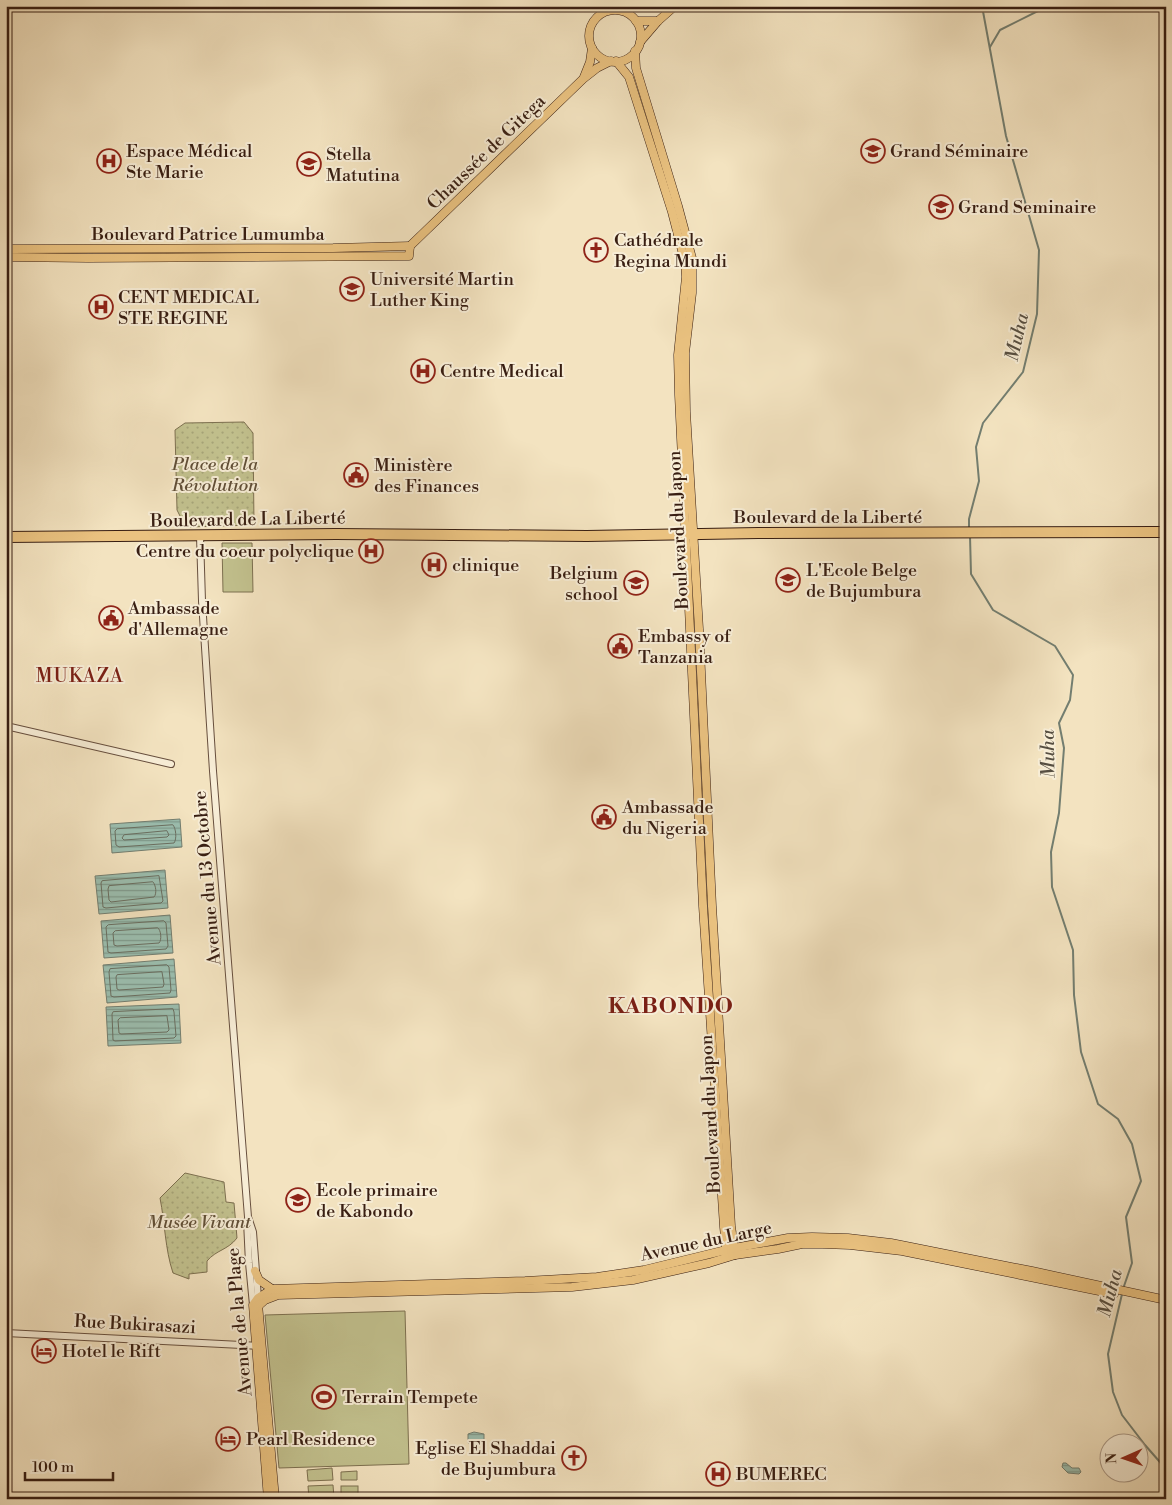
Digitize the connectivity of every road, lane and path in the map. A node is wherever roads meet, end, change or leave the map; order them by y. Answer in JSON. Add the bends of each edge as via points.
{"nodes":[{"id":1,"x":599,"y":6,"type":"edge"},
{"id":2,"x":675,"y":6,"type":"edge"},
{"id":3,"x":621,"y":9,"type":"edge"},
{"id":4,"x":594,"y":20,"type":"junction"},
{"id":5,"x":636,"y":21,"type":"junction"},
{"id":6,"x":658,"y":21,"type":"junction"},
{"id":7,"x":592,"y":48,"type":"junction"},
{"id":8,"x":637,"y":48,"type":"junction"},
{"id":9,"x":614,"y":61,"type":"junction"},
{"id":10,"x":583,"y":79,"type":"junction"},
{"id":11,"x":656,"y":147,"type":"junction"},
{"id":12,"x":410,"y":246,"type":"junction"},
{"id":13,"x":6,"y":248,"type":"edge"},
{"id":14,"x":6,"y":257,"type":"edge"},
{"id":15,"x":1166,"y":532,"type":"edge"},
{"id":16,"x":690,"y":534,"type":"junction"},
{"id":17,"x":490,"y":535,"type":"joint"},
{"id":18,"x":200,"y":536,"type":"junction"},
{"id":19,"x":6,"y":537,"type":"edge"},
{"id":20,"x":6,"y":726,"type":"edge"},
{"id":21,"x":171,"y":764,"type":"dead end"},
{"id":22,"x":710,"y":1024,"type":"junction"},
{"id":23,"x":719,"y":1024,"type":"junction"},
{"id":24,"x":248,"y":1217,"type":"junction"},
{"id":25,"x":731,"y":1252,"type":"junction"},
{"id":26,"x":256,"y":1271,"type":"junction"},
{"id":27,"x":272,"y":1288,"type":"junction"},
{"id":28,"x":306,"y":1290,"type":"junction"},
{"id":29,"x":1131,"y":1295,"type":"junction"},
{"id":30,"x":1166,"y":1300,"type":"edge"},
{"id":31,"x":256,"y":1305,"type":"junction"},
{"id":32,"x":1166,"y":1305,"type":"edge"},
{"id":33,"x":6,"y":1333,"type":"edge"},
{"id":34,"x":259,"y":1346,"type":"junction"},
{"id":35,"x":268,"y":1499,"type":"edge"},
{"id":36,"x":275,"y":1499,"type":"edge"}],
"edges":[{"from":1,"to":4,"type":"main road"},
{"from":2,"to":6,"type":"main road"},
{"from":3,"to":4,"type":"main road","via":[[604,12]]},
{"from":3,"to":5,"type":"main road"},
{"from":4,"to":7,"type":"main road","via":[[589,34]]},
{"from":5,"to":6,"type":"main road"},
{"from":5,"to":8,"type":"main road","via":[[640,32]]},
{"from":6,"to":8,"type":"main road"},
{"from":7,"to":9,"type":"main road","via":[[603,59]]},
{"from":7,"to":10,"type":"main road","name":"Chaussée de Gitega"},
{"from":8,"to":9,"type":"main road","via":[[627,58]]},
{"from":8,"to":11,"type":"main road","name":"Boulevard du Japon","via":[[636,68]]},
{"from":9,"to":10,"type":"main road","name":"Chaussée de Gitega"},
{"from":9,"to":11,"type":"main road","name":"Boulevard du Japon","via":[[629,77]]},
{"from":10,"to":12,"type":"main road","name":"Chaussée de Gitega"},
{"from":11,"to":16,"type":"main road","name":"Boulevard du Japon","via":[[685,262],[679,342]]},
{"from":12,"to":13,"type":"main road","name":"Boulevard Patrice Lumumba"},
{"from":12,"to":14,"type":"main road","name":"Boulevard Patrice Lumumba","via":[[409,256]]},
{"from":15,"to":16,"type":"highway","name":"Boulevard de la Liberté"},
{"from":16,"to":17,"type":"highway","name":"Boulevard de la Liberté"},
{"from":16,"to":22,"type":"main road","name":"Boulevard du Japon"},
{"from":16,"to":23,"type":"main road","name":"Boulevard du Japon"},
{"from":17,"to":18,"type":"highway","name":"Boulevard de La Liberté"},
{"from":18,"to":19,"type":"highway","name":"Boulevard de La Liberté"},
{"from":18,"to":24,"type":"street","name":"Avenue du 13 Octobre","via":[[213,771]]},
{"from":20,"to":21,"type":"street"},
{"from":22,"to":23,"type":"main road"},
{"from":22,"to":25,"type":"main road","name":"Boulevard du Japon","via":[[724,1227]]},
{"from":23,"to":25,"type":"main road","name":"Boulevard du Japon"},
{"from":24,"to":26,"type":"street","name":"Avenue de la Plage","via":[[253,1232]]},
{"from":24,"to":31,"type":"street","name":"Avenue de la Plage","via":[[246,1225]]},
{"from":25,"to":28,"type":"main road","name":"Avenue du Large","via":[[644,1270],[572,1279]]},
{"from":25,"to":29,"type":"main road","name":"Avenue du Large","via":[[802,1244],[850,1245],[902,1251]]},
{"from":26,"to":27,"type":"main road","via":[[258,1280]]},
{"from":26,"to":31,"type":"street","name":"Avenue de la Plage"},
{"from":27,"to":28,"type":"main road","name":"Avenue du Large"},
{"from":27,"to":31,"type":"main road"},
{"from":28,"to":31,"type":"main road","name":"Avenue du Large","via":[[278,1295]]},
{"from":29,"to":30,"type":"main road","name":"Avenue du Large"},
{"from":29,"to":32,"type":"main road","name":"Avenue du Large"},
{"from":31,"to":34,"type":"main road","name":"Avenue de la Plage"},
{"from":33,"to":34,"type":"street","name":"Rue Bukirasazi"},
{"from":34,"to":35,"type":"main road","name":"Avenue de la Plage"},
{"from":34,"to":36,"type":"main road","name":"Avenue de la Plage"}]}
